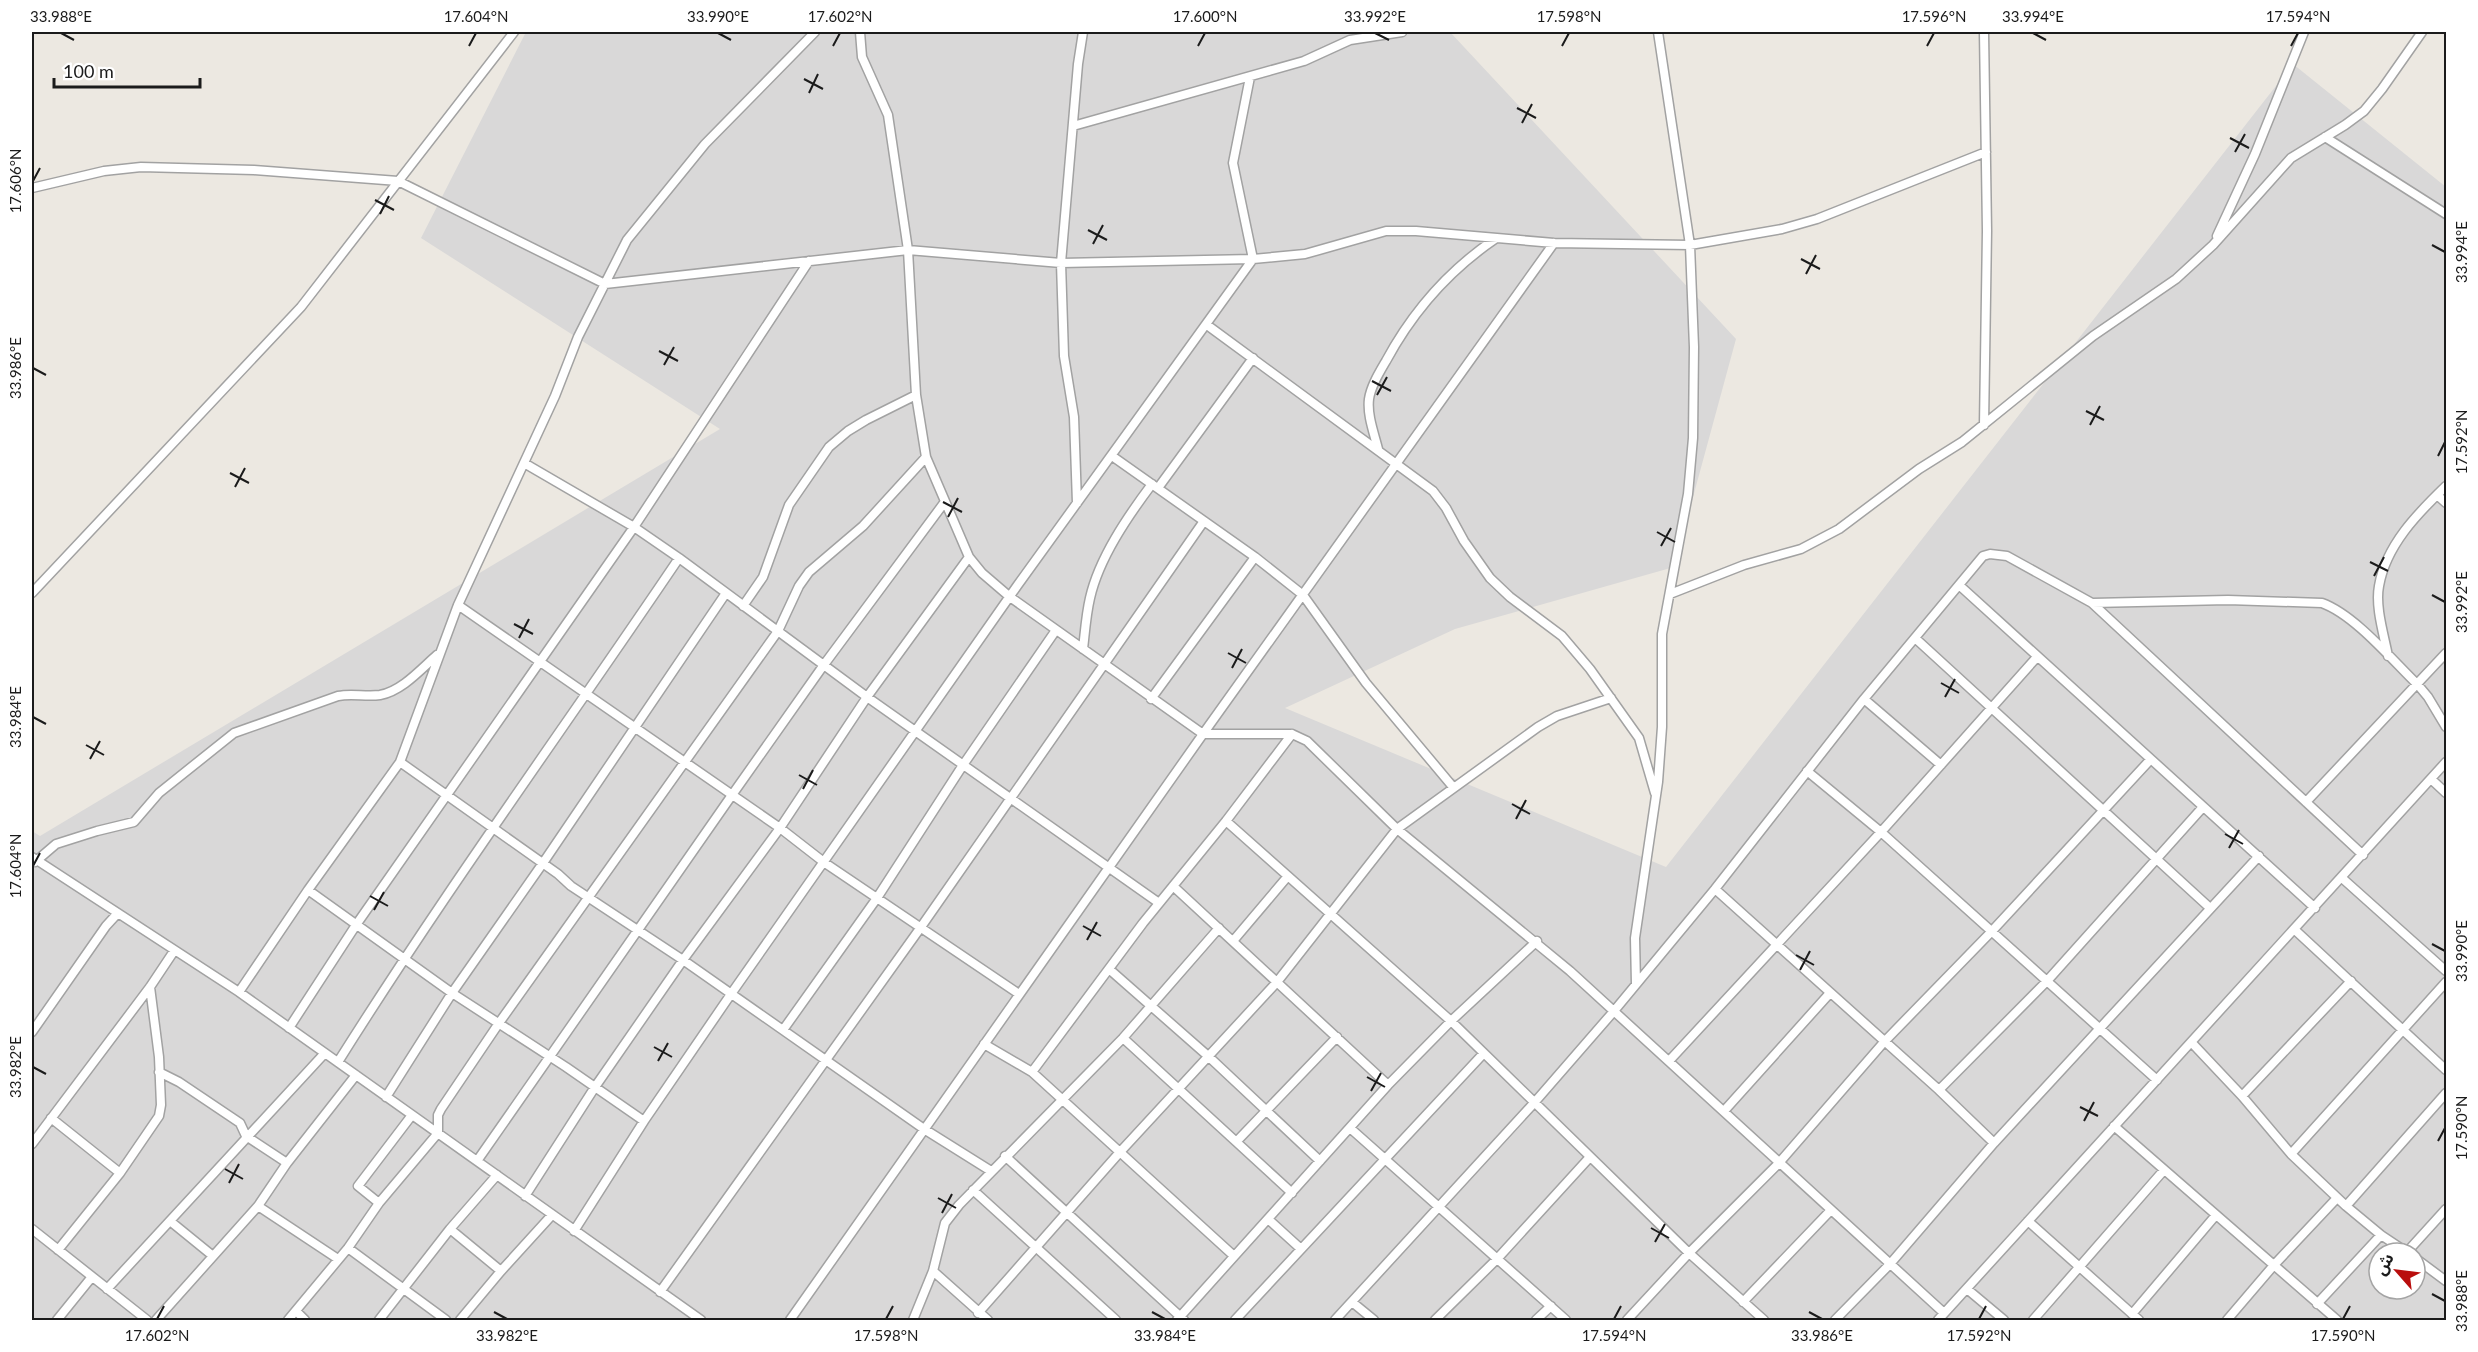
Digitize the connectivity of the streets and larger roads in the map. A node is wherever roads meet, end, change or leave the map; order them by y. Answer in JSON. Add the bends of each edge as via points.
{"nodes":[{"id":1,"x":514,"y":32,"type":"edge"},
{"id":2,"x":815,"y":32,"type":"edge"},
{"id":3,"x":860,"y":32,"type":"edge"},
{"id":4,"x":1083,"y":32,"type":"edge"},
{"id":5,"x":1402,"y":32,"type":"edge"},
{"id":6,"x":1658,"y":32,"type":"edge"},
{"id":7,"x":1984,"y":32,"type":"edge"},
{"id":8,"x":2304,"y":32,"type":"edge"},
{"id":9,"x":2422,"y":32,"type":"edge"},
{"id":10,"x":1250,"y":77,"type":"junction"},
{"id":11,"x":1073,"y":126,"type":"junction"},
{"id":12,"x":2325,"y":137,"type":"junction"},
{"id":13,"x":1986,"y":152,"type":"junction"},
{"id":14,"x":398,"y":181,"type":"junction"},
{"id":15,"x":32,"y":188,"type":"edge"},
{"id":16,"x":2446,"y":214,"type":"edge"},
{"id":17,"x":1495,"y":239,"type":"junction"},
{"id":18,"x":1554,"y":243,"type":"junction"},
{"id":19,"x":1690,"y":245,"type":"junction"},
{"id":20,"x":2213,"y":245,"type":"junction"},
{"id":21,"x":908,"y":250,"type":"junction"},
{"id":22,"x":1253,"y":259,"type":"junction"},
{"id":23,"x":809,"y":261,"type":"junction"},
{"id":24,"x":1061,"y":263,"type":"junction"},
{"id":25,"x":605,"y":284,"type":"junction"},
{"id":26,"x":1207,"y":325,"type":"junction"},
{"id":27,"x":1253,"y":358,"type":"junction"},
{"id":28,"x":916,"y":395,"type":"junction"},
{"id":29,"x":1984,"y":425,"type":"junction"},
{"id":30,"x":1378,"y":449,"type":"junction"},
{"id":31,"x":1112,"y":456,"type":"junction"},
{"id":32,"x":926,"y":457,"type":"junction"},
{"id":33,"x":524,"y":463,"type":"junction"},
{"id":34,"x":1396,"y":463,"type":"junction"},
{"id":35,"x":1155,"y":486,"type":"junction"},
{"id":36,"x":2446,"y":486,"type":"edge"},
{"id":37,"x":2437,"y":495,"type":"junction"},
{"id":38,"x":944,"y":503,"type":"junction"},
{"id":39,"x":1077,"y":503,"type":"junction"},
{"id":40,"x":2446,"y":503,"type":"edge"},
{"id":41,"x":1204,"y":521,"type":"junction"},
{"id":42,"x":634,"y":528,"type":"junction"},
{"id":43,"x":969,"y":557,"type":"junction"},
{"id":44,"x":1255,"y":557,"type":"junction"},
{"id":45,"x":679,"y":558,"type":"junction"},
{"id":46,"x":1959,"y":585,"type":"junction"},
{"id":47,"x":32,"y":593,"type":"edge"},
{"id":48,"x":726,"y":593,"type":"junction"},
{"id":49,"x":1670,"y":594,"type":"junction"},
{"id":50,"x":1303,"y":595,"type":"junction"},
{"id":51,"x":1010,"y":597,"type":"junction"},
{"id":52,"x":2092,"y":603,"type":"junction"},
{"id":53,"x":458,"y":606,"type":"junction"},
{"id":54,"x":743,"y":606,"type":"junction"},
{"id":55,"x":1056,"y":630,"type":"junction"},
{"id":56,"x":778,"y":631,"type":"junction"},
{"id":57,"x":1915,"y":638,"type":"junction"},
{"id":58,"x":1083,"y":649,"type":"junction"},
{"id":59,"x":441,"y":652,"type":"junction"},
{"id":60,"x":2446,"y":653,"type":"edge"},
{"id":61,"x":2388,"y":656,"type":"junction"},
{"id":62,"x":2037,"y":657,"type":"junction"},
{"id":63,"x":539,"y":661,"type":"junction"},
{"id":64,"x":1104,"y":663,"type":"junction"},
{"id":65,"x":823,"y":666,"type":"junction"},
{"id":66,"x":2418,"y":685,"type":"junction"},
{"id":67,"x":587,"y":694,"type":"junction"},
{"id":68,"x":867,"y":697,"type":"junction"},
{"id":69,"x":1611,"y":698,"type":"junction"},
{"id":70,"x":1151,"y":699,"type":"junction"},
{"id":71,"x":1864,"y":699,"type":"junction"},
{"id":72,"x":1993,"y":708,"type":"junction"},
{"id":73,"x":635,"y":727,"type":"junction"},
{"id":74,"x":2446,"y":727,"type":"edge"},
{"id":75,"x":916,"y":732,"type":"junction"},
{"id":76,"x":1203,"y":734,"type":"junction"},
{"id":77,"x":1292,"y":734,"type":"junction"},
{"id":78,"x":2150,"y":760,"type":"junction"},
{"id":79,"x":684,"y":761,"type":"junction"},
{"id":80,"x":400,"y":762,"type":"junction"},
{"id":81,"x":2446,"y":762,"type":"edge"},
{"id":82,"x":963,"y":765,"type":"junction"},
{"id":83,"x":1941,"y":765,"type":"junction"},
{"id":84,"x":1807,"y":771,"type":"junction"},
{"id":85,"x":2431,"y":779,"type":"junction"},
{"id":86,"x":1453,"y":787,"type":"junction"},
{"id":87,"x":2446,"y":793,"type":"edge"},
{"id":88,"x":446,"y":794,"type":"junction"},
{"id":89,"x":732,"y":795,"type":"junction"},
{"id":90,"x":1010,"y":797,"type":"junction"},
{"id":91,"x":1656,"y":798,"type":"junction"},
{"id":92,"x":2306,"y":802,"type":"junction"},
{"id":93,"x":2203,"y":807,"type":"junction"},
{"id":94,"x":2104,"y":812,"type":"junction"},
{"id":95,"x":1226,"y":821,"type":"junction"},
{"id":96,"x":492,"y":827,"type":"junction"},
{"id":97,"x":780,"y":828,"type":"junction"},
{"id":98,"x":1397,"y":829,"type":"junction"},
{"id":99,"x":1881,"y":832,"type":"junction"},
{"id":100,"x":2362,"y":855,"type":"junction"},
{"id":101,"x":2259,"y":856,"type":"junction"},
{"id":102,"x":2156,"y":859,"type":"junction"},
{"id":103,"x":33,"y":861,"type":"edge"},
{"id":104,"x":543,"y":863,"type":"junction"},
{"id":105,"x":825,"y":863,"type":"junction"},
{"id":106,"x":1110,"y":869,"type":"junction"},
{"id":107,"x":1288,"y":876,"type":"junction"},
{"id":108,"x":2342,"y":878,"type":"junction"},
{"id":109,"x":1173,"y":886,"type":"junction"},
{"id":110,"x":1715,"y":889,"type":"junction"},
{"id":111,"x":308,"y":890,"type":"junction"},
{"id":112,"x":590,"y":897,"type":"junction"},
{"id":113,"x":877,"y":898,"type":"junction"},
{"id":114,"x":1159,"y":903,"type":"junction"},
{"id":115,"x":2210,"y":908,"type":"junction"},
{"id":116,"x":2315,"y":908,"type":"junction"},
{"id":117,"x":1330,"y":913,"type":"junction"},
{"id":118,"x":117,"y":914,"type":"junction"},
{"id":119,"x":356,"y":924,"type":"junction"},
{"id":120,"x":921,"y":927,"type":"junction"},
{"id":121,"x":1219,"y":928,"type":"junction"},
{"id":122,"x":639,"y":930,"type":"junction"},
{"id":123,"x":2295,"y":930,"type":"junction"},
{"id":124,"x":1992,"y":932,"type":"junction"},
{"id":125,"x":1233,"y":941,"type":"junction"},
{"id":126,"x":1537,"y":941,"type":"junction"},
{"id":127,"x":1776,"y":944,"type":"junction"},
{"id":128,"x":174,"y":951,"type":"junction"},
{"id":129,"x":403,"y":959,"type":"junction"},
{"id":130,"x":683,"y":960,"type":"junction"},
{"id":131,"x":1109,"y":969,"type":"junction"},
{"id":132,"x":2446,"y":971,"type":"edge"},
{"id":133,"x":2047,"y":981,"type":"junction"},
{"id":134,"x":2351,"y":981,"type":"junction"},
{"id":135,"x":2446,"y":981,"type":"edge"},
{"id":136,"x":1277,"y":982,"type":"junction"},
{"id":137,"x":1636,"y":984,"type":"junction"},
{"id":138,"x":150,"y":987,"type":"junction"},
{"id":139,"x":239,"y":992,"type":"junction"},
{"id":140,"x":452,"y":993,"type":"junction"},
{"id":141,"x":1830,"y":993,"type":"junction"},
{"id":142,"x":731,"y":994,"type":"junction"},
{"id":143,"x":1020,"y":994,"type":"junction"},
{"id":144,"x":1152,"y":1006,"type":"junction"},
{"id":145,"x":1614,"y":1011,"type":"junction"},
{"id":146,"x":1450,"y":1021,"type":"junction"},
{"id":147,"x":499,"y":1023,"type":"junction"},
{"id":148,"x":289,"y":1028,"type":"junction"},
{"id":149,"x":2099,"y":1028,"type":"junction"},
{"id":150,"x":2403,"y":1029,"type":"junction"},
{"id":151,"x":783,"y":1030,"type":"junction"},
{"id":152,"x":32,"y":1032,"type":"edge"},
{"id":153,"x":1337,"y":1037,"type":"junction"},
{"id":154,"x":1123,"y":1038,"type":"junction"},
{"id":155,"x":1884,"y":1042,"type":"junction"},
{"id":156,"x":2192,"y":1043,"type":"junction"},
{"id":157,"x":984,"y":1044,"type":"junction"},
{"id":158,"x":324,"y":1054,"type":"junction"},
{"id":159,"x":1483,"y":1054,"type":"junction"},
{"id":160,"x":1208,"y":1056,"type":"junction"},
{"id":161,"x":549,"y":1057,"type":"junction"},
{"id":162,"x":825,"y":1059,"type":"junction"},
{"id":163,"x":1668,"y":1061,"type":"junction"},
{"id":164,"x":339,"y":1062,"type":"junction"},
{"id":165,"x":2446,"y":1070,"type":"edge"},
{"id":166,"x":159,"y":1072,"type":"junction"},
{"id":167,"x":1032,"y":1072,"type":"junction"},
{"id":168,"x":356,"y":1075,"type":"junction"},
{"id":169,"x":2157,"y":1080,"type":"junction"},
{"id":170,"x":1388,"y":1085,"type":"junction"},
{"id":171,"x":596,"y":1087,"type":"junction"},
{"id":172,"x":1178,"y":1089,"type":"junction"},
{"id":173,"x":1939,"y":1090,"type":"junction"},
{"id":174,"x":2446,"y":1092,"type":"edge"},
{"id":175,"x":386,"y":1096,"type":"junction"},
{"id":176,"x":2242,"y":1096,"type":"junction"},
{"id":177,"x":1062,"y":1100,"type":"junction"},
{"id":178,"x":1534,"y":1103,"type":"junction"},
{"id":179,"x":1266,"y":1110,"type":"junction"},
{"id":180,"x":1724,"y":1111,"type":"junction"},
{"id":181,"x":412,"y":1115,"type":"junction"},
{"id":182,"x":51,"y":1118,"type":"junction"},
{"id":183,"x":644,"y":1121,"type":"junction"},
{"id":184,"x":2114,"y":1126,"type":"junction"},
{"id":185,"x":1350,"y":1128,"type":"junction"},
{"id":186,"x":924,"y":1129,"type":"junction"},
{"id":187,"x":438,"y":1133,"type":"junction"},
{"id":188,"x":246,"y":1136,"type":"junction"},
{"id":189,"x":1237,"y":1141,"type":"junction"},
{"id":190,"x":1994,"y":1143,"type":"junction"},
{"id":191,"x":32,"y":1144,"type":"edge"},
{"id":192,"x":1120,"y":1152,"type":"junction"},
{"id":193,"x":2291,"y":1154,"type":"junction"},
{"id":194,"x":1005,"y":1156,"type":"junction"},
{"id":195,"x":1590,"y":1157,"type":"junction"},
{"id":196,"x":1384,"y":1159,"type":"junction"},
{"id":197,"x":477,"y":1161,"type":"junction"},
{"id":198,"x":1320,"y":1161,"type":"junction"},
{"id":199,"x":287,"y":1163,"type":"junction"},
{"id":200,"x":1779,"y":1163,"type":"junction"},
{"id":201,"x":2164,"y":1170,"type":"junction"},
{"id":202,"x":991,"y":1171,"type":"junction"},
{"id":203,"x":120,"y":1173,"type":"junction"},
{"id":204,"x":497,"y":1175,"type":"junction"},
{"id":205,"x":973,"y":1190,"type":"junction"},
{"id":206,"x":1292,"y":1193,"type":"junction"},
{"id":207,"x":525,"y":1196,"type":"junction"},
{"id":208,"x":2337,"y":1198,"type":"junction"},
{"id":209,"x":379,"y":1203,"type":"junction"},
{"id":210,"x":258,"y":1206,"type":"junction"},
{"id":211,"x":1439,"y":1206,"type":"junction"},
{"id":212,"x":2346,"y":1206,"type":"junction"},
{"id":213,"x":2446,"y":1209,"type":"edge"},
{"id":214,"x":1831,"y":1210,"type":"junction"},
{"id":215,"x":1066,"y":1212,"type":"junction"},
{"id":216,"x":2216,"y":1215,"type":"junction"},
{"id":217,"x":551,"y":1216,"type":"junction"},
{"id":218,"x":1268,"y":1219,"type":"junction"},
{"id":219,"x":170,"y":1221,"type":"junction"},
{"id":220,"x":2028,"y":1221,"type":"junction"},
{"id":221,"x":32,"y":1229,"type":"edge"},
{"id":222,"x":450,"y":1229,"type":"junction"},
{"id":223,"x":574,"y":1231,"type":"junction"},
{"id":224,"x":2380,"y":1235,"type":"junction"},
{"id":225,"x":2390,"y":1241,"type":"edge"},
{"id":226,"x":2417,"y":1241,"type":"edge"},
{"id":227,"x":348,"y":1248,"type":"junction"},
{"id":228,"x":1035,"y":1248,"type":"junction"},
{"id":229,"x":1301,"y":1249,"type":"junction"},
{"id":230,"x":58,"y":1250,"type":"junction"},
{"id":231,"x":1689,"y":1253,"type":"junction"},
{"id":232,"x":213,"y":1256,"type":"junction"},
{"id":233,"x":1234,"y":1256,"type":"junction"},
{"id":234,"x":338,"y":1259,"type":"junction"},
{"id":235,"x":1497,"y":1259,"type":"junction"},
{"id":236,"x":1890,"y":1264,"type":"junction"},
{"id":237,"x":2274,"y":1265,"type":"junction"},
{"id":238,"x":2427,"y":1267,"type":"edge"},
{"id":239,"x":2080,"y":1268,"type":"junction"},
{"id":240,"x":501,"y":1271,"type":"junction"},
{"id":241,"x":933,"y":1271,"type":"junction"},
{"id":242,"x":91,"y":1278,"type":"junction"},
{"id":243,"x":2446,"y":1281,"type":"edge"},
{"id":244,"x":107,"y":1289,"type":"junction"},
{"id":245,"x":1967,"y":1289,"type":"junction"},
{"id":246,"x":403,"y":1290,"type":"junction"},
{"id":247,"x":660,"y":1292,"type":"junction"},
{"id":248,"x":1353,"y":1302,"type":"junction"},
{"id":249,"x":1743,"y":1302,"type":"junction"},
{"id":250,"x":2317,"y":1304,"type":"junction"},
{"id":251,"x":1551,"y":1306,"type":"junction"},
{"id":252,"x":296,"y":1311,"type":"junction"},
{"id":253,"x":2327,"y":1311,"type":"junction"},
{"id":254,"x":978,"y":1313,"type":"junction"},
{"id":255,"x":1944,"y":1313,"type":"junction"},
{"id":256,"x":2136,"y":1317,"type":"edge"},
{"id":257,"x":1180,"y":1319,"type":"edge"},
{"id":258,"x":57,"y":1320,"type":"edge"},
{"id":259,"x":147,"y":1320,"type":"edge"},
{"id":260,"x":156,"y":1320,"type":"edge"},
{"id":261,"x":288,"y":1320,"type":"edge"},
{"id":262,"x":305,"y":1320,"type":"edge"},
{"id":263,"x":379,"y":1320,"type":"edge"},
{"id":264,"x":446,"y":1320,"type":"edge"},
{"id":265,"x":460,"y":1320,"type":"edge"},
{"id":266,"x":701,"y":1320,"type":"edge"},
{"id":267,"x":790,"y":1320,"type":"edge"},
{"id":268,"x":913,"y":1320,"type":"edge"},
{"id":269,"x":988,"y":1320,"type":"edge"},
{"id":270,"x":1116,"y":1320,"type":"edge"},
{"id":271,"x":1235,"y":1320,"type":"edge"},
{"id":272,"x":1335,"y":1320,"type":"edge"},
{"id":273,"x":1374,"y":1320,"type":"edge"},
{"id":274,"x":1435,"y":1320,"type":"edge"},
{"id":275,"x":1536,"y":1320,"type":"edge"},
{"id":276,"x":1566,"y":1320,"type":"edge"},
{"id":277,"x":1627,"y":1320,"type":"edge"},
{"id":278,"x":1764,"y":1320,"type":"edge"},
{"id":279,"x":1835,"y":1320,"type":"edge"},
{"id":280,"x":1938,"y":1320,"type":"edge"},
{"id":281,"x":2004,"y":1320,"type":"edge"},
{"id":282,"x":2033,"y":1320,"type":"edge"},
{"id":283,"x":2227,"y":1320,"type":"edge"},
{"id":284,"x":2319,"y":1320,"type":"edge"},
{"id":285,"x":2337,"y":1320,"type":"edge"}],
"edges":[{"from":1,"to":14,"type":"street"},
{"from":2,"to":25,"type":"street","via":[[705,144],[627,240]]},
{"from":3,"to":21,"type":"street","via":[[862,57],[888,115]]},
{"from":4,"to":11,"type":"street"},
{"from":5,"to":10,"type":"street","via":[[1350,40],[1304,61]]},
{"from":6,"to":19,"type":"street"},
{"from":7,"to":13,"type":"street"},
{"from":8,"to":20,"type":"street"},
{"from":9,"to":12,"type":"street","via":[[2364,111]]},
{"from":10,"to":11,"type":"street"},
{"from":10,"to":22,"type":"street","via":[[1233,163]]},
{"from":11,"to":24,"type":"street"},
{"from":12,"to":16,"type":"street"},
{"from":12,"to":20,"type":"street","via":[[2291,158]]},
{"from":13,"to":19,"type":"street","via":[[1817,219]]},
{"from":13,"to":29,"type":"street"},
{"from":14,"to":15,"type":"street","via":[[254,170],[141,168],[104,171]]},
{"from":14,"to":25,"type":"street"},
{"from":14,"to":47,"type":"street","via":[[301,307]]},
{"from":17,"to":18,"type":"street"},
{"from":17,"to":22,"type":"street","via":[[1386,231],[1305,254]]},
{"from":17,"to":30,"type":"street","via":[[1455,269],[1421,305],[1396,342],[1369,400]]},
{"from":18,"to":19,"type":"street"},
{"from":18,"to":34,"type":"street"},
{"from":19,"to":49,"type":"street","via":[[1693,438],[1688,494]]},
{"from":20,"to":29,"type":"street","via":[[2176,279],[2093,336]]},
{"from":21,"to":23,"type":"street"},
{"from":21,"to":24,"type":"street"},
{"from":21,"to":28,"type":"street"},
{"from":22,"to":24,"type":"street"},
{"from":22,"to":26,"type":"street"},
{"from":23,"to":25,"type":"street"},
{"from":23,"to":42,"type":"street"},
{"from":24,"to":39,"type":"street","via":[[1064,356],[1074,417]]},
{"from":25,"to":33,"type":"street"},
{"from":26,"to":27,"type":"street"},
{"from":26,"to":31,"type":"street"},
{"from":27,"to":30,"type":"street"},
{"from":27,"to":35,"type":"street"},
{"from":28,"to":32,"type":"street"},
{"from":28,"to":54,"type":"street","via":[[848,430],[829,447],[789,505],[762,577]]},
{"from":29,"to":49,"type":"street","via":[[1839,529],[1801,549],[1744,565]]},
{"from":30,"to":34,"type":"street"},
{"from":31,"to":35,"type":"street"},
{"from":31,"to":39,"type":"street"},
{"from":32,"to":38,"type":"street"},
{"from":32,"to":56,"type":"street","via":[[863,526],[809,572]]},
{"from":33,"to":42,"type":"street"},
{"from":33,"to":53,"type":"street"},
{"from":34,"to":50,"type":"street"},
{"from":34,"to":69,"type":"street","via":[[1433,492],[1490,578],[1562,636]]},
{"from":35,"to":41,"type":"street"},
{"from":35,"to":58,"type":"street","via":[[1128,518],[1094,583]]},
{"from":36,"to":37,"type":"street"},
{"from":37,"to":40,"type":"street"},
{"from":37,"to":61,"type":"street","via":[[2398,540],[2379,586]]},
{"from":38,"to":43,"type":"street"},
{"from":38,"to":65,"type":"street"},
{"from":39,"to":51,"type":"street"},
{"from":41,"to":44,"type":"street"},
{"from":41,"to":64,"type":"street"},
{"from":42,"to":45,"type":"street"},
{"from":42,"to":63,"type":"street"},
{"from":43,"to":51,"type":"street"},
{"from":43,"to":68,"type":"street"},
{"from":44,"to":50,"type":"street"},
{"from":44,"to":70,"type":"street"},
{"from":45,"to":48,"type":"street"},
{"from":45,"to":67,"type":"street"},
{"from":46,"to":52,"type":"street","via":[[1983,556],[2007,556]]},
{"from":46,"to":57,"type":"street"},
{"from":46,"to":62,"type":"street"},
{"from":48,"to":54,"type":"street"},
{"from":48,"to":73,"type":"street"},
{"from":49,"to":91,"type":"street","via":[[1661,652],[1662,727]]},
{"from":50,"to":76,"type":"street"},
{"from":50,"to":86,"type":"street","via":[[1366,683]]},
{"from":51,"to":55,"type":"street"},
{"from":51,"to":75,"type":"street"},
{"from":52,"to":61,"type":"street","via":[[2322,603],[2348,618]]},
{"from":52,"to":92,"type":"street"},
{"from":53,"to":59,"type":"street"},
{"from":53,"to":63,"type":"street"},
{"from":54,"to":56,"type":"street"},
{"from":55,"to":58,"type":"street"},
{"from":55,"to":82,"type":"street"},
{"from":56,"to":65,"type":"street"},
{"from":56,"to":79,"type":"street"},
{"from":57,"to":71,"type":"street"},
{"from":57,"to":72,"type":"street"},
{"from":58,"to":64,"type":"street"},
{"from":59,"to":80,"type":"street"},
{"from":59,"to":103,"type":"street","via":[[388,693],[338,696],[234,733],[159,793],[134,822],[56,844]]},
{"from":60,"to":66,"type":"street"},
{"from":61,"to":66,"type":"street"},
{"from":62,"to":72,"type":"street"},
{"from":62,"to":78,"type":"street"},
{"from":63,"to":67,"type":"street"},
{"from":63,"to":88,"type":"street"},
{"from":64,"to":70,"type":"street"},
{"from":64,"to":90,"type":"street"},
{"from":65,"to":68,"type":"street"},
{"from":65,"to":89,"type":"street"},
{"from":66,"to":74,"type":"street"},
{"from":66,"to":92,"type":"street"},
{"from":67,"to":73,"type":"street"},
{"from":67,"to":96,"type":"street"},
{"from":68,"to":75,"type":"street"},
{"from":68,"to":97,"type":"street"},
{"from":69,"to":86,"type":"street","via":[[1557,716]]},
{"from":69,"to":91,"type":"street","via":[[1639,738]]},
{"from":70,"to":76,"type":"street"},
{"from":71,"to":83,"type":"street"},
{"from":71,"to":84,"type":"street"},
{"from":72,"to":83,"type":"street"},
{"from":72,"to":94,"type":"street"},
{"from":73,"to":79,"type":"street"},
{"from":73,"to":104,"type":"street"},
{"from":75,"to":82,"type":"street"},
{"from":75,"to":105,"type":"street"},
{"from":76,"to":77,"type":"street"},
{"from":76,"to":106,"type":"street"},
{"from":77,"to":95,"type":"street"},
{"from":77,"to":98,"type":"street","via":[[1315,748]]},
{"from":78,"to":93,"type":"street"},
{"from":78,"to":94,"type":"street"},
{"from":79,"to":89,"type":"street"},
{"from":79,"to":112,"type":"street"},
{"from":80,"to":88,"type":"street"},
{"from":80,"to":111,"type":"street"},
{"from":81,"to":85,"type":"street"},
{"from":82,"to":90,"type":"street"},
{"from":82,"to":113,"type":"street"},
{"from":83,"to":99,"type":"street"},
{"from":84,"to":99,"type":"street"},
{"from":84,"to":110,"type":"street"},
{"from":85,"to":87,"type":"street"},
{"from":85,"to":100,"type":"street"},
{"from":86,"to":98,"type":"street"},
{"from":88,"to":96,"type":"street"},
{"from":88,"to":119,"type":"street"},
{"from":89,"to":97,"type":"street"},
{"from":89,"to":122,"type":"street"},
{"from":90,"to":106,"type":"street"},
{"from":90,"to":120,"type":"street"},
{"from":91,"to":137,"type":"street","via":[[1635,938]]},
{"from":92,"to":100,"type":"street"},
{"from":93,"to":101,"type":"street"},
{"from":93,"to":102,"type":"street"},
{"from":94,"to":102,"type":"street"},
{"from":94,"to":124,"type":"street"},
{"from":95,"to":107,"type":"street"},
{"from":95,"to":109,"type":"street"},
{"from":96,"to":104,"type":"street"},
{"from":96,"to":129,"type":"street"},
{"from":97,"to":105,"type":"street"},
{"from":97,"to":130,"type":"street"},
{"from":98,"to":117,"type":"street"},
{"from":98,"to":126,"type":"street"},
{"from":99,"to":124,"type":"street"},
{"from":99,"to":127,"type":"street"},
{"from":100,"to":108,"type":"street"},
{"from":101,"to":115,"type":"street"},
{"from":101,"to":116,"type":"street"},
{"from":102,"to":115,"type":"street"},
{"from":102,"to":133,"type":"street"},
{"from":103,"to":118,"type":"street"},
{"from":104,"to":112,"type":"street"},
{"from":104,"to":140,"type":"street"},
{"from":105,"to":113,"type":"street"},
{"from":105,"to":142,"type":"street"},
{"from":106,"to":114,"type":"street"},
{"from":106,"to":143,"type":"street"},
{"from":107,"to":117,"type":"street"},
{"from":107,"to":125,"type":"street"},
{"from":108,"to":116,"type":"street"},
{"from":108,"to":132,"type":"street"},
{"from":109,"to":114,"type":"street"},
{"from":109,"to":121,"type":"street"},
{"from":110,"to":127,"type":"street"},
{"from":110,"to":137,"type":"street"},
{"from":111,"to":119,"type":"street"},
{"from":111,"to":139,"type":"street"},
{"from":112,"to":122,"type":"street"},
{"from":112,"to":147,"type":"street"},
{"from":113,"to":120,"type":"street"},
{"from":113,"to":151,"type":"street"},
{"from":114,"to":131,"type":"street"},
{"from":115,"to":149,"type":"street"},
{"from":116,"to":123,"type":"street"},
{"from":117,"to":136,"type":"street"},
{"from":117,"to":146,"type":"street"},
{"from":118,"to":128,"type":"street"},
{"from":118,"to":152,"type":"street"},
{"from":119,"to":129,"type":"street"},
{"from":119,"to":148,"type":"street"},
{"from":120,"to":143,"type":"street"},
{"from":120,"to":162,"type":"street"},
{"from":121,"to":125,"type":"street"},
{"from":121,"to":144,"type":"street"},
{"from":122,"to":130,"type":"street"},
{"from":122,"to":161,"type":"street"},
{"from":123,"to":134,"type":"street"},
{"from":123,"to":156,"type":"street"},
{"from":124,"to":133,"type":"street"},
{"from":124,"to":155,"type":"street"},
{"from":125,"to":136,"type":"street"},
{"from":126,"to":145,"type":"street"},
{"from":126,"to":146,"type":"street"},
{"from":127,"to":141,"type":"street"},
{"from":127,"to":163,"type":"street"},
{"from":128,"to":138,"type":"street"},
{"from":128,"to":139,"type":"street"},
{"from":129,"to":140,"type":"street"},
{"from":129,"to":164,"type":"street"},
{"from":130,"to":142,"type":"street"},
{"from":130,"to":171,"type":"street"},
{"from":131,"to":144,"type":"street"},
{"from":131,"to":167,"type":"street"},
{"from":133,"to":149,"type":"street"},
{"from":133,"to":173,"type":"street"},
{"from":134,"to":150,"type":"street"},
{"from":134,"to":176,"type":"street"},
{"from":135,"to":150,"type":"street"},
{"from":136,"to":153,"type":"street"},
{"from":136,"to":160,"type":"street"},
{"from":137,"to":145,"type":"street"},
{"from":138,"to":166,"type":"street"},
{"from":138,"to":182,"type":"street"},
{"from":139,"to":148,"type":"street"},
{"from":140,"to":147,"type":"street"},
{"from":140,"to":175,"type":"street"},
{"from":141,"to":155,"type":"street"},
{"from":141,"to":180,"type":"street"},
{"from":142,"to":151,"type":"street"},
{"from":142,"to":183,"type":"street"},
{"from":143,"to":157,"type":"street"},
{"from":144,"to":154,"type":"street"},
{"from":144,"to":160,"type":"street"},
{"from":145,"to":163,"type":"street"},
{"from":145,"to":178,"type":"street"},
{"from":146,"to":159,"type":"street"},
{"from":146,"to":170,"type":"street"},
{"from":147,"to":161,"type":"street"},
{"from":147,"to":187,"type":"street","via":[[438,1115]]},
{"from":148,"to":158,"type":"street"},
{"from":149,"to":169,"type":"street"},
{"from":149,"to":190,"type":"street"},
{"from":150,"to":165,"type":"street"},
{"from":150,"to":193,"type":"street"},
{"from":151,"to":162,"type":"street"},
{"from":153,"to":170,"type":"street"},
{"from":153,"to":179,"type":"street"},
{"from":154,"to":172,"type":"street"},
{"from":154,"to":177,"type":"street"},
{"from":155,"to":173,"type":"street"},
{"from":155,"to":200,"type":"street"},
{"from":156,"to":169,"type":"street"},
{"from":156,"to":176,"type":"street"},
{"from":157,"to":167,"type":"street"},
{"from":157,"to":186,"type":"street"},
{"from":158,"to":164,"type":"street"},
{"from":158,"to":188,"type":"street"},
{"from":159,"to":178,"type":"street"},
{"from":159,"to":196,"type":"street"},
{"from":160,"to":172,"type":"street"},
{"from":160,"to":179,"type":"street"},
{"from":161,"to":171,"type":"street"},
{"from":161,"to":197,"type":"street"},
{"from":162,"to":186,"type":"street"},
{"from":162,"to":247,"type":"street"},
{"from":163,"to":180,"type":"street"},
{"from":164,"to":168,"type":"street"},
{"from":166,"to":188,"type":"street","via":[[240,1123]]},
{"from":166,"to":203,"type":"street","via":[[159,1116]]},
{"from":167,"to":177,"type":"street"},
{"from":168,"to":175,"type":"street"},
{"from":168,"to":199,"type":"street"},
{"from":169,"to":184,"type":"street"},
{"from":170,"to":185,"type":"street"},
{"from":171,"to":183,"type":"street"},
{"from":171,"to":207,"type":"street"},
{"from":172,"to":189,"type":"street"},
{"from":172,"to":192,"type":"street"},
{"from":173,"to":190,"type":"street"},
{"from":174,"to":212,"type":"street"},
{"from":175,"to":181,"type":"street"},
{"from":176,"to":193,"type":"street"},
{"from":177,"to":192,"type":"street"},
{"from":177,"to":194,"type":"street"},
{"from":178,"to":195,"type":"street"},
{"from":178,"to":211,"type":"street"},
{"from":179,"to":189,"type":"street"},
{"from":179,"to":198,"type":"street"},
{"from":180,"to":200,"type":"street"},
{"from":181,"to":187,"type":"street"},
{"from":181,"to":209,"type":"street","via":[[358,1186]]},
{"from":182,"to":191,"type":"street"},
{"from":182,"to":203,"type":"street"},
{"from":183,"to":223,"type":"street"},
{"from":184,"to":201,"type":"street"},
{"from":184,"to":220,"type":"street"},
{"from":185,"to":196,"type":"street"},
{"from":185,"to":198,"type":"street"},
{"from":186,"to":202,"type":"street"},
{"from":186,"to":267,"type":"street"},
{"from":187,"to":197,"type":"street"},
{"from":187,"to":209,"type":"street"},
{"from":188,"to":199,"type":"street"},
{"from":188,"to":219,"type":"street"},
{"from":189,"to":206,"type":"street"},
{"from":190,"to":236,"type":"street"},
{"from":192,"to":215,"type":"street"},
{"from":192,"to":233,"type":"street"},
{"from":193,"to":208,"type":"street"},
{"from":194,"to":202,"type":"street"},
{"from":194,"to":215,"type":"street"},
{"from":195,"to":231,"type":"street"},
{"from":195,"to":235,"type":"street"},
{"from":196,"to":211,"type":"street"},
{"from":196,"to":229,"type":"street"},
{"from":197,"to":204,"type":"street"},
{"from":198,"to":206,"type":"street"},
{"from":199,"to":210,"type":"street"},
{"from":200,"to":214,"type":"street"},
{"from":200,"to":231,"type":"street"},
{"from":201,"to":216,"type":"street"},
{"from":201,"to":239,"type":"street"},
{"from":202,"to":205,"type":"street"},
{"from":203,"to":230,"type":"street"},
{"from":204,"to":207,"type":"street"},
{"from":204,"to":222,"type":"street"},
{"from":205,"to":228,"type":"street"},
{"from":205,"to":241,"type":"street","via":[[945,1223]]},
{"from":206,"to":218,"type":"street"},
{"from":207,"to":217,"type":"street"},
{"from":208,"to":212,"type":"street"},
{"from":208,"to":237,"type":"street"},
{"from":209,"to":227,"type":"street"},
{"from":210,"to":232,"type":"street"},
{"from":210,"to":234,"type":"street"},
{"from":211,"to":235,"type":"street"},
{"from":211,"to":248,"type":"street"},
{"from":212,"to":224,"type":"street"},
{"from":213,"to":226,"type":"street"},
{"from":214,"to":236,"type":"street"},
{"from":214,"to":249,"type":"street"},
{"from":215,"to":228,"type":"street"},
{"from":215,"to":257,"type":"street"},
{"from":216,"to":237,"type":"street"},
{"from":216,"to":256,"type":"street"},
{"from":217,"to":223,"type":"street"},
{"from":217,"to":240,"type":"street"},
{"from":218,"to":229,"type":"street"},
{"from":218,"to":233,"type":"street"},
{"from":219,"to":232,"type":"street"},
{"from":219,"to":244,"type":"street"},
{"from":220,"to":239,"type":"street"},
{"from":220,"to":245,"type":"street"},
{"from":221,"to":230,"type":"street"},
{"from":222,"to":240,"type":"street"},
{"from":222,"to":246,"type":"street"},
{"from":223,"to":247,"type":"street"},
{"from":224,"to":225,"type":"street"},
{"from":224,"to":250,"type":"street"},
{"from":227,"to":234,"type":"street"},
{"from":227,"to":246,"type":"street"},
{"from":228,"to":254,"type":"street"},
{"from":228,"to":270,"type":"street"},
{"from":229,"to":271,"type":"street"},
{"from":230,"to":242,"type":"street"},
{"from":231,"to":249,"type":"street"},
{"from":231,"to":277,"type":"street"},
{"from":232,"to":260,"type":"street"},
{"from":233,"to":257,"type":"street"},
{"from":234,"to":252,"type":"street"},
{"from":235,"to":251,"type":"street"},
{"from":235,"to":274,"type":"street"},
{"from":236,"to":255,"type":"street"},
{"from":236,"to":279,"type":"street"},
{"from":237,"to":250,"type":"street"},
{"from":237,"to":283,"type":"street"},
{"from":238,"to":243,"type":"street"},
{"from":239,"to":256,"type":"street"},
{"from":239,"to":282,"type":"street"},
{"from":240,"to":265,"type":"street"},
{"from":241,"to":254,"type":"street"},
{"from":241,"to":268,"type":"street"},
{"from":242,"to":244,"type":"street"},
{"from":242,"to":258,"type":"street"},
{"from":244,"to":259,"type":"street"},
{"from":245,"to":255,"type":"street"},
{"from":245,"to":281,"type":"street"},
{"from":246,"to":263,"type":"street"},
{"from":246,"to":264,"type":"street"},
{"from":247,"to":266,"type":"street"},
{"from":248,"to":272,"type":"street"},
{"from":248,"to":273,"type":"street"},
{"from":249,"to":278,"type":"street"},
{"from":250,"to":253,"type":"street"},
{"from":251,"to":275,"type":"street"},
{"from":251,"to":276,"type":"street"},
{"from":252,"to":261,"type":"street"},
{"from":252,"to":262,"type":"street"},
{"from":253,"to":284,"type":"street"},
{"from":253,"to":285,"type":"street"},
{"from":254,"to":269,"type":"street"},
{"from":255,"to":280,"type":"street"}]}
